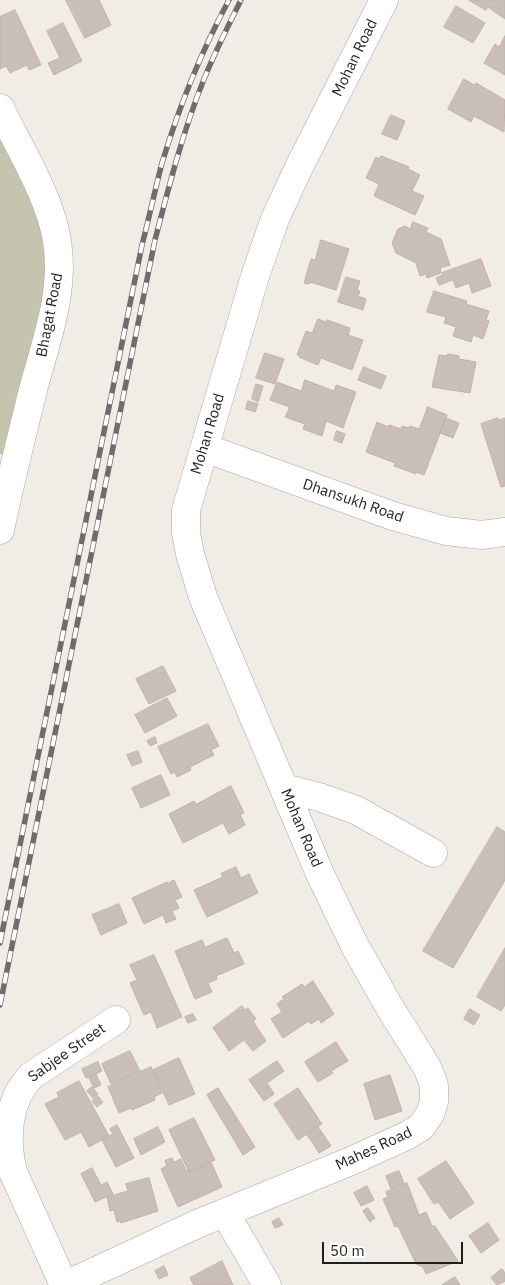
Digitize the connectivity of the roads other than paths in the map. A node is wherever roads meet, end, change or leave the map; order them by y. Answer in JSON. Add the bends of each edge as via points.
{"nodes":[{"id":1,"x":384,"y":0,"type":"edge"},
{"id":2,"x":0,"y":108,"type":"edge"},
{"id":3,"x":206,"y":448,"type":"junction"},
{"id":4,"x":7,"y":468,"type":"edge"},
{"id":5,"x":0,"y":530,"type":"edge"},
{"id":6,"x":505,"y":532,"type":"edge"},
{"id":7,"x":284,"y":788,"type":"junction"},
{"id":8,"x":433,"y":854,"type":"dead end"},
{"id":9,"x":320,"y":874,"type":"joint"},
{"id":10,"x":116,"y":1020,"type":"dead end"},
{"id":11,"x":225,"y":1213,"type":"junction"},
{"id":12,"x":65,"y":1285,"type":"edge"},
{"id":13,"x":267,"y":1285,"type":"edge"}],
"edges":[{"from":1,"to":3,"type":"street","name":"Mohan Road","via":[[275,219],[256,273]]},
{"from":2,"to":4,"type":"street","name":"Bhagat Road","via":[[46,203],[57,239],[60,268],[56,303]]},
{"from":3,"to":6,"type":"street","name":"Dhansukh Road","via":[[420,524],[482,535]]},
{"from":3,"to":7,"type":"street","name":"Mohan Road","via":[[186,510],[190,554],[203,597]]},
{"from":4,"to":5,"type":"street","name":"Bhagat Road"},
{"from":7,"to":8,"type":"street","via":[[319,796],[356,810]]},
{"from":7,"to":9,"type":"street","name":"Mohan Road"},
{"from":9,"to":11,"type":"street","name":"Mahes Road","via":[[354,946],[427,1067],[434,1085],[434,1102],[421,1127],[406,1136]]},
{"from":10,"to":12,"type":"street","name":"Sabjee Street","via":[[31,1076],[22,1085],[11,1115],[8,1152],[13,1172]]},
{"from":11,"to":12,"type":"street","name":"Mahes Road"},
{"from":11,"to":13,"type":"street"}]}
